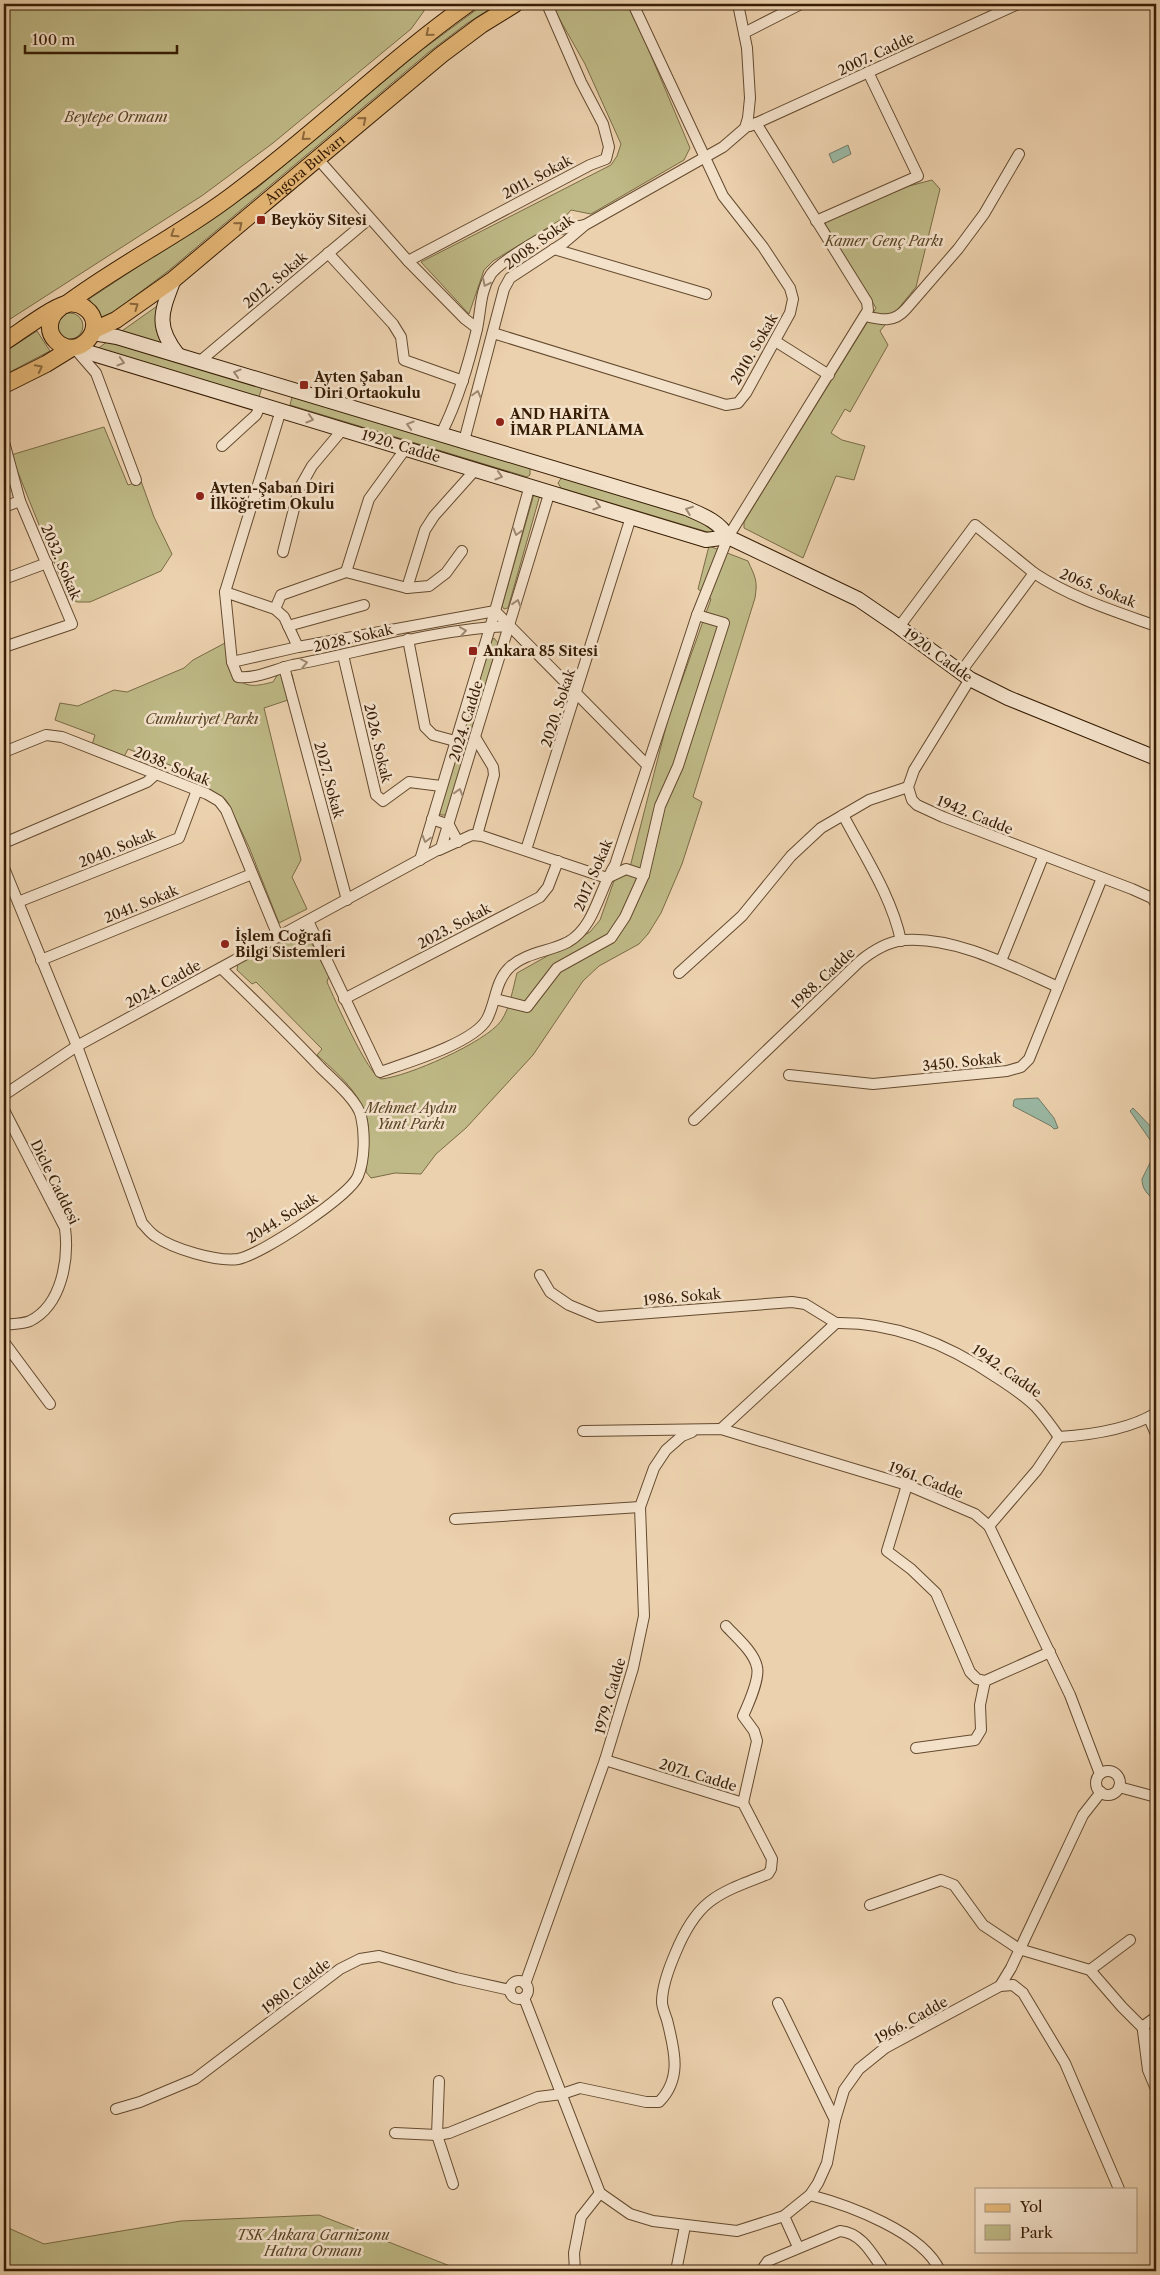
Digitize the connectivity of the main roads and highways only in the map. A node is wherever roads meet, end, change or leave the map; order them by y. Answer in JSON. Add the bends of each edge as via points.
{"nodes":[{"id":1,"x":468,"y":4,"type":"edge"},
{"id":2,"x":515,"y":4,"type":"edge"},
{"id":3,"x":174,"y":278,"type":"junction"},
{"id":4,"x":62,"y":306,"type":"junction"},
{"id":5,"x":93,"y":331,"type":"junction"},
{"id":6,"x":4,"y":342,"type":"edge"},
{"id":7,"x":73,"y":348,"type":"junction"},
{"id":8,"x":178,"y":355,"type":"junction"},
{"id":9,"x":267,"y":382,"type":"junction"},
{"id":10,"x":4,"y":385,"type":"edge"},
{"id":11,"x":287,"y":388,"type":"junction"},
{"id":12,"x":261,"y":404,"type":"junction"},
{"id":13,"x":281,"y":410,"type":"junction"},
{"id":14,"x":536,"y":464,"type":"junction"},
{"id":15,"x":556,"y":470,"type":"junction"},
{"id":16,"x":530,"y":485,"type":"junction"},
{"id":17,"x":550,"y":492,"type":"junction"},
{"id":18,"x":728,"y":537,"type":"junction"},
{"id":19,"x":1156,"y":758,"type":"edge"}],
"edges":[{"from":1,"to":4,"type":"main road","name":"Angora Bulvarı","one_way":true,"via":[[237,192]]},
{"from":3,"to":2,"type":"main road","name":"Angora Bulvarı","one_way":true,"via":[[441,55]]},
{"from":5,"to":3,"type":"main road","name":"Angora Bulvarı","one_way":true,"via":[[116,320]]},
{"from":3,"to":8,"type":"main road","via":[[162,322],[165,337]]},
{"from":4,"to":5,"type":"main road","via":[[76,304],[86,309],[93,318]]},
{"from":4,"to":6,"type":"main road","name":"Angora Bulvarı"},
{"from":4,"to":7,"type":"main road","name":"Angora Bulvarı","via":[[52,317],[50,330],[60,344]]},
{"from":5,"to":7,"type":"main road","name":"Angora Bulvarı","via":[[86,343]]},
{"from":5,"to":8,"type":"main road","name":"1920. Cadde"},
{"from":10,"to":7,"type":"main road","name":"Angora Bulvarı","one_way":true},
{"from":7,"to":12,"type":"main road","name":"1920. Cadde","one_way":true},
{"from":9,"to":8,"type":"main road","name":"1920. Cadde","one_way":true},
{"from":9,"to":11,"type":"main road","name":"1920. Cadde"},
{"from":9,"to":12,"type":"main road"},
{"from":11,"to":13,"type":"main road"},
{"from":14,"to":11,"type":"main road","name":"1920. Cadde","one_way":true},
{"from":12,"to":13,"type":"main road","name":"1920. Cadde"},
{"from":13,"to":16,"type":"main road","name":"1920. Cadde","one_way":true},
{"from":14,"to":15,"type":"main road","name":"1920. Cadde"},
{"from":14,"to":16,"type":"main road"},
{"from":15,"to":17,"type":"main road"},
{"from":18,"to":15,"type":"main road","name":"1920. Cadde","one_way":true,"via":[[716,523],[686,508]]},
{"from":16,"to":17,"type":"main road","name":"1920. Cadde"},
{"from":17,"to":18,"type":"main road","name":"1920. Cadde","one_way":true,"via":[[706,540]]},
{"from":18,"to":19,"type":"main road","name":"1920. Cadde","via":[[835,587],[899,627],[965,676],[1008,698]]}]}
